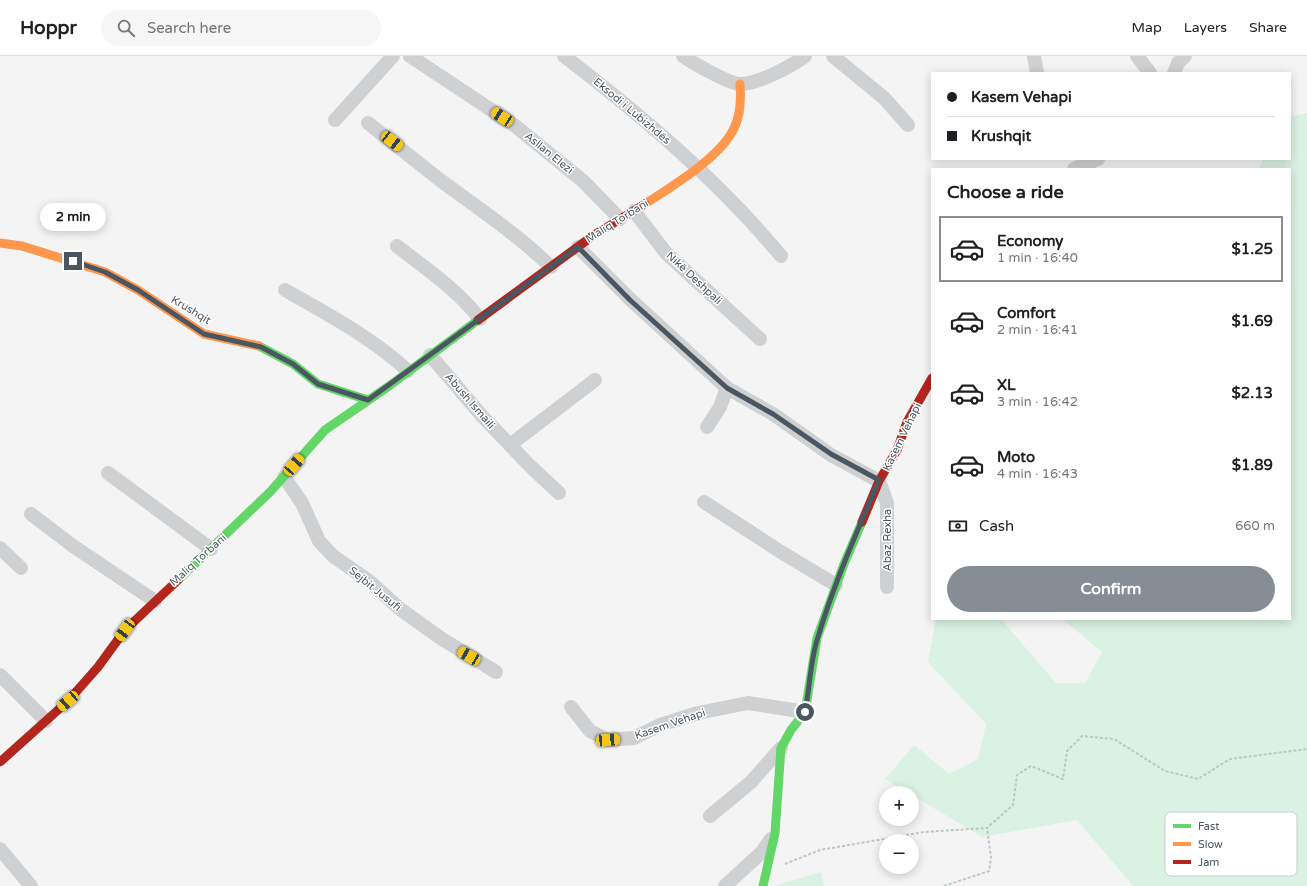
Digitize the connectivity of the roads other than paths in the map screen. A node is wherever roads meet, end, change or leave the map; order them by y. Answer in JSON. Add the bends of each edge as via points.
{"nodes":[{"id":1,"x":393,"y":56,"type":"edge"},
{"id":2,"x":410,"y":56,"type":"edge"},
{"id":3,"x":564,"y":56,"type":"edge"},
{"id":4,"x":683,"y":56,"type":"edge"},
{"id":5,"x":805,"y":56,"type":"edge"},
{"id":6,"x":833,"y":56,"type":"edge"},
{"id":7,"x":1034,"y":56,"type":"edge"},
{"id":8,"x":1137,"y":56,"type":"edge"},
{"id":9,"x":1185,"y":56,"type":"edge"},
{"id":10,"x":1038,"y":72,"type":"edge"},
{"id":11,"x":1149,"y":72,"type":"edge"},
{"id":12,"x":1174,"y":72,"type":"edge"},
{"id":13,"x":740,"y":84,"type":"junction"},
{"id":14,"x":335,"y":120,"type":"dead end"},
{"id":15,"x":368,"y":123,"type":"dead end"},
{"id":16,"x":908,"y":125,"type":"dead end"},
{"id":17,"x":1096,"y":160,"type":"edge"},
{"id":18,"x":697,"y":168,"type":"junction"},
{"id":19,"x":1076,"y":168,"type":"edge"},
{"id":20,"x":634,"y":211,"type":"junction"},
{"id":21,"x":620,"y":219,"type":"junction"},
{"id":22,"x":0,"y":243,"type":"edge"},
{"id":23,"x":397,"y":246,"type":"dead end"},
{"id":24,"x":578,"y":247,"type":"junction"},
{"id":25,"x":781,"y":256,"type":"dead end"},
{"id":26,"x":551,"y":267,"type":"junction"},
{"id":27,"x":285,"y":290,"type":"dead end"},
{"id":28,"x":480,"y":318,"type":"junction"},
{"id":29,"x":760,"y":339,"type":"dead end"},
{"id":30,"x":430,"y":355,"type":"junction"},
{"id":31,"x":408,"y":371,"type":"junction"},
{"id":32,"x":595,"y":380,"type":"dead end"},
{"id":33,"x":931,"y":380,"type":"edge"},
{"id":34,"x":727,"y":388,"type":"junction"},
{"id":35,"x":368,"y":400,"type":"junction"},
{"id":36,"x":707,"y":427,"type":"dead end"},
{"id":37,"x":510,"y":446,"type":"junction"},
{"id":38,"x":108,"y":473,"type":"dead end"},
{"id":39,"x":284,"y":477,"type":"junction"},
{"id":40,"x":879,"y":480,"type":"junction"},
{"id":41,"x":559,"y":493,"type":"dead end"},
{"id":42,"x":704,"y":502,"type":"dead end"},
{"id":43,"x":31,"y":514,"type":"dead end"},
{"id":44,"x":0,"y":548,"type":"edge"},
{"id":45,"x":211,"y":549,"type":"junction"},
{"id":46,"x":21,"y":568,"type":"dead end"},
{"id":47,"x":836,"y":585,"type":"junction"},
{"id":48,"x":887,"y":587,"type":"dead end"},
{"id":49,"x":154,"y":600,"type":"junction"},
{"id":50,"x":496,"y":672,"type":"dead end"},
{"id":51,"x":0,"y":675,"type":"edge"},
{"id":52,"x":571,"y":707,"type":"dead end"},
{"id":53,"x":805,"y":712,"type":"junction"},
{"id":54,"x":46,"y":721,"type":"junction"},
{"id":55,"x":781,"y":748,"type":"junction"},
{"id":56,"x":0,"y":762,"type":"edge"},
{"id":57,"x":710,"y":816,"type":"dead end"},
{"id":58,"x":775,"y":833,"type":"junction"},
{"id":59,"x":0,"y":849,"type":"edge"},
{"id":60,"x":31,"y":886,"type":"edge"},
{"id":61,"x":725,"y":886,"type":"edge"},
{"id":62,"x":764,"y":886,"type":"edge"}],
"edges":[{"from":1,"to":14,"type":"street"},
{"from":2,"to":21,"type":"street","name":"Asllan Elezi","via":[[514,124],[583,182]]},
{"from":3,"to":18,"type":"street","name":"Eksodi i Lubizhdës","via":[[611,92]]},
{"from":4,"to":13,"type":"street","via":[[698,67]]},
{"from":5,"to":13,"type":"street","via":[[786,68]]},
{"from":6,"to":16,"type":"street","via":[[884,98]]},
{"from":7,"to":10,"type":"street"},
{"from":8,"to":11,"type":"street"},
{"from":9,"to":12,"type":"street"},
{"from":13,"to":18,"type":"street","name":"Maliq Torbani","via":[[741,102],[735,127],[719,150]]},
{"from":15,"to":26,"type":"street","via":[[507,228]]},
{"from":17,"to":19,"type":"street"},
{"from":18,"to":20,"type":"street","name":"Maliq Torbani"},
{"from":18,"to":25,"type":"street","via":[[750,219]]},
{"from":20,"to":21,"type":"street","name":"Maliq Torbani"},
{"from":20,"to":29,"type":"street","name":"Nikë Deshpali","via":[[666,253]]},
{"from":21,"to":24,"type":"street","name":"Maliq Torbani"},
{"from":22,"to":35,"type":"street","name":"Krushqit","via":[[22,246],[105,272],[138,290],[204,334],[261,347],[293,364],[318,384]]},
{"from":23,"to":28,"type":"street","via":[[468,302]]},
{"from":24,"to":26,"type":"street","name":"Maliq Torbani"},
{"from":24,"to":34,"type":"street","via":[[630,300]]},
{"from":26,"to":28,"type":"street","name":"Maliq Torbani"},
{"from":27,"to":31,"type":"street","via":[[330,315]]},
{"from":28,"to":30,"type":"street","name":"Maliq Torbani"},
{"from":30,"to":31,"type":"street","name":"Maliq Torbani"},
{"from":30,"to":37,"type":"street","name":"Abush Ismaili"},
{"from":31,"to":35,"type":"street","name":"Maliq Torbani"},
{"from":32,"to":37,"type":"street"},
{"from":33,"to":40,"type":"street","name":"Kasem Vehapi","via":[[907,422],[897,450]]},
{"from":34,"to":36,"type":"street","via":[[720,407]]},
{"from":34,"to":40,"type":"street","via":[[773,414],[831,454]]},
{"from":35,"to":39,"type":"street","name":"Maliq Torbani","via":[[325,430]]},
{"from":37,"to":41,"type":"street","name":"Abush Ismaili"},
{"from":38,"to":45,"type":"street"},
{"from":39,"to":45,"type":"street","name":"Maliq Torbani"},
{"from":39,"to":50,"type":"street","name":"Sejbit Jusufi","via":[[302,503],[319,541],[333,556],[442,640]]},
{"from":40,"to":47,"type":"street","name":"Kasem Vehapi"},
{"from":40,"to":48,"type":"street","name":"Abaz Rexha","via":[[887,503]]},
{"from":42,"to":47,"type":"street"},
{"from":43,"to":49,"type":"street","via":[[73,546]]},
{"from":44,"to":46,"type":"street"},
{"from":45,"to":49,"type":"street","name":"Maliq Torbani"},
{"from":47,"to":53,"type":"street","name":"Kasem Vehapi","via":[[817,638]]},
{"from":49,"to":54,"type":"street","name":"Maliq Torbani","via":[[125,630],[68,701]]},
{"from":51,"to":54,"type":"street"},
{"from":52,"to":53,"type":"street","name":"Kasem Vehapi","via":[[590,731],[608,740],[634,738],[660,725],[698,713],[748,703]]},
{"from":53,"to":55,"type":"street","name":"Kasem Vehapi","via":[[790,730]]},
{"from":54,"to":56,"type":"street","name":"Maliq Torbani"},
{"from":55,"to":57,"type":"street","via":[[751,782]]},
{"from":55,"to":58,"type":"street","name":"Kasem Vehapi"},
{"from":58,"to":61,"type":"street","via":[[761,853]]},
{"from":58,"to":62,"type":"street","name":"Kasem Vehapi"},
{"from":59,"to":60,"type":"street"}]}
